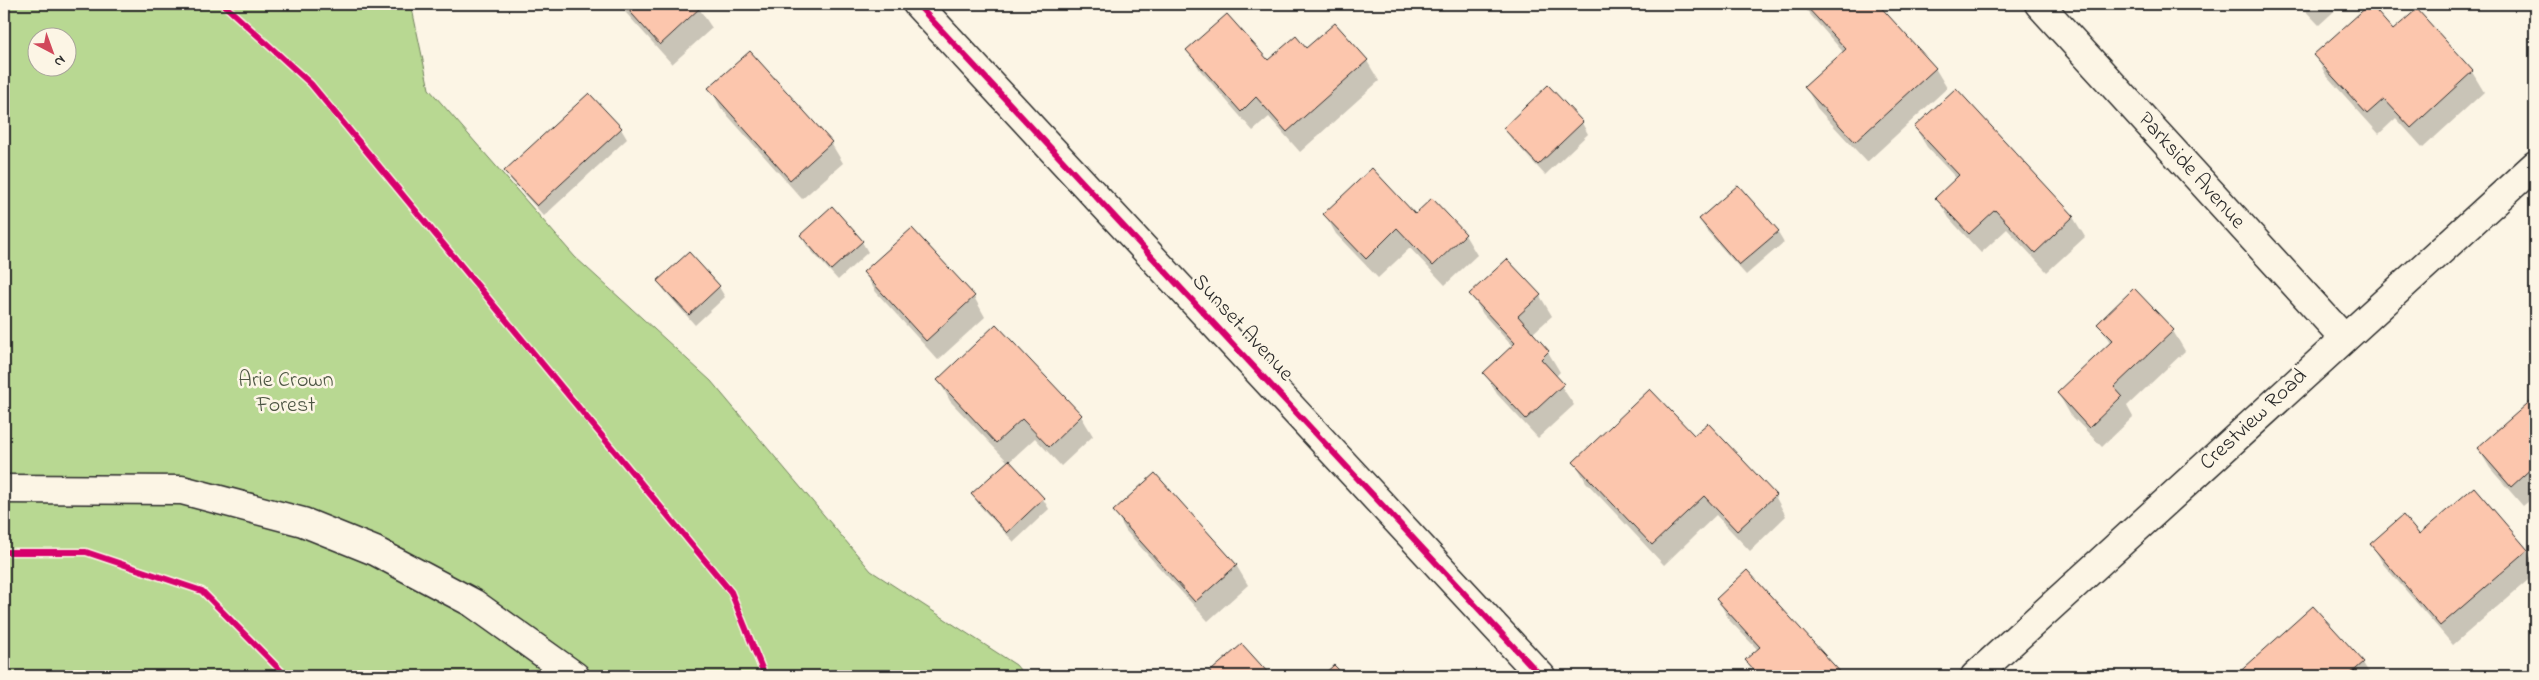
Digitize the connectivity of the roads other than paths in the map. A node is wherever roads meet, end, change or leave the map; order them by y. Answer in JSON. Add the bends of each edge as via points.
{"nodes":[{"id":1,"x":917,"y":4,"type":"edge"},
{"id":2,"x":2039,"y":4,"type":"edge"},
{"id":3,"x":2535,"y":165,"type":"edge"},
{"id":4,"x":2344,"y":338,"type":"junction"},
{"id":5,"x":4,"y":489,"type":"edge"},
{"id":6,"x":575,"y":676,"type":"edge"},
{"id":7,"x":1541,"y":676,"type":"edge"},
{"id":8,"x":1975,"y":676,"type":"edge"}],
"edges":[{"from":1,"to":7,"type":"street","name":"Sunset Avenue"},
{"from":2,"to":4,"type":"street","name":"Parkside Avenue"},
{"from":3,"to":4,"type":"street","name":"Crestview Road"},
{"from":4,"to":8,"type":"street","name":"Crestview Road"},
{"from":5,"to":6,"type":"street","via":[[182,490],[303,522],[375,551],[473,603]]}]}
